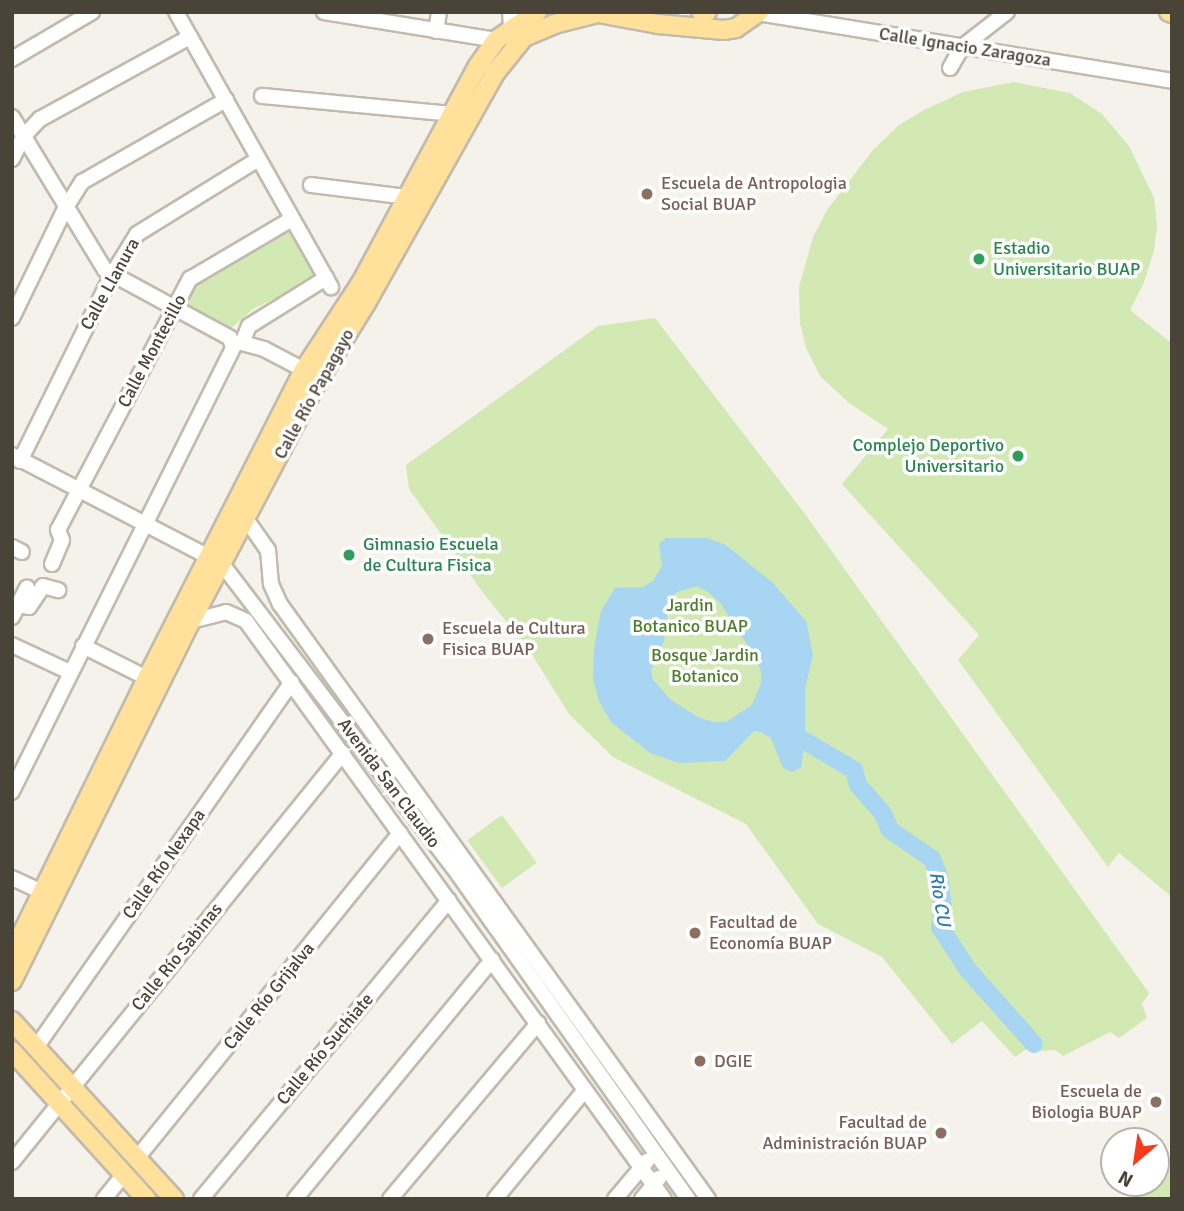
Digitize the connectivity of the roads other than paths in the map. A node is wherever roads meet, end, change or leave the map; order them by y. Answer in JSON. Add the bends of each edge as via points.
{"nodes":[{"id":1,"x":92,"y":12,"type":"edge"},
{"id":2,"x":176,"y":12,"type":"edge"},
{"id":3,"x":324,"y":12,"type":"edge"},
{"id":4,"x":439,"y":12,"type":"edge"},
{"id":5,"x":537,"y":12,"type":"edge"},
{"id":6,"x":701,"y":12,"type":"edge"},
{"id":7,"x":707,"y":12,"type":"edge"},
{"id":8,"x":1007,"y":12,"type":"edge"},
{"id":9,"x":759,"y":13,"type":"edge"},
{"id":10,"x":511,"y":20,"type":"edge"},
{"id":11,"x":436,"y":31,"type":"junction"},
{"id":12,"x":190,"y":37,"type":"junction"},
{"id":13,"x":496,"y":40,"type":"junction"},
{"id":14,"x":962,"y":47,"type":"junction"},
{"id":15,"x":12,"y":59,"type":"edge"},
{"id":16,"x":950,"y":68,"type":"dead end"},
{"id":17,"x":1172,"y":81,"type":"edge"},
{"id":18,"x":262,"y":96,"type":"dead end"},
{"id":19,"x":226,"y":100,"type":"junction"},
{"id":20,"x":452,"y":114,"type":"junction"},
{"id":21,"x":12,"y":117,"type":"edge"},
{"id":22,"x":23,"y":137,"type":"junction"},
{"id":23,"x":12,"y":159,"type":"edge"},
{"id":24,"x":257,"y":160,"type":"junction"},
{"id":25,"x":311,"y":186,"type":"dead end"},
{"id":26,"x":407,"y":197,"type":"junction"},
{"id":27,"x":65,"y":209,"type":"junction"},
{"id":28,"x":292,"y":219,"type":"junction"},
{"id":29,"x":112,"y":275,"type":"junction"},
{"id":30,"x":174,"y":309,"type":"junction"},
{"id":31,"x":12,"y":318,"type":"edge"},
{"id":32,"x":236,"y":341,"type":"junction"},
{"id":33,"x":302,"y":373,"type":"junction"},
{"id":34,"x":16,"y":458,"type":"edge"},
{"id":35,"x":79,"y":491,"type":"junction"},
{"id":36,"x":246,"y":519,"type":"junction"},
{"id":37,"x":144,"y":524,"type":"junction"},
{"id":38,"x":215,"y":561,"type":"junction"},
{"id":39,"x":52,"y":564,"type":"dead end"},
{"id":40,"x":27,"y":588,"type":"dead end"},
{"id":41,"x":58,"y":590,"type":"dead end"},
{"id":42,"x":15,"y":611,"type":"edge"},
{"id":43,"x":191,"y":621,"type":"junction"},
{"id":44,"x":12,"y":645,"type":"edge"},
{"id":45,"x":83,"y":646,"type":"junction"},
{"id":46,"x":70,"y":673,"type":"junction"},
{"id":47,"x":306,"y":673,"type":"junction"},
{"id":48,"x":147,"y":678,"type":"junction"},
{"id":49,"x":292,"y":682,"type":"junction"},
{"id":50,"x":338,"y":684,"type":"junction"},
{"id":51,"x":329,"y":733,"type":"junction"},
{"id":52,"x":351,"y":735,"type":"junction"},
{"id":53,"x":343,"y":753,"type":"junction"},
{"id":54,"x":12,"y":792,"type":"edge"},
{"id":55,"x":400,"y":833,"type":"junction"},
{"id":56,"x":12,"y":878,"type":"edge"},
{"id":57,"x":42,"y":892,"type":"junction"},
{"id":58,"x":449,"y":900,"type":"junction"},
{"id":59,"x":12,"y":954,"type":"edge"},
{"id":60,"x":492,"y":960,"type":"junction"},
{"id":61,"x":12,"y":981,"type":"edge"},
{"id":62,"x":12,"y":1021,"type":"edge"},
{"id":63,"x":538,"y":1023,"type":"junction"},
{"id":64,"x":37,"y":1046,"type":"junction"},
{"id":65,"x":12,"y":1051,"type":"edge"},
{"id":66,"x":72,"y":1088,"type":"junction"},
{"id":67,"x":581,"y":1094,"type":"junction"},
{"id":68,"x":59,"y":1103,"type":"junction"},
{"id":69,"x":655,"y":1152,"type":"junction"},
{"id":70,"x":137,"y":1158,"type":"junction"},
{"id":71,"x":12,"y":1162,"type":"edge"},
{"id":72,"x":642,"y":1168,"type":"junction"},
{"id":73,"x":667,"y":1169,"type":"junction"},
{"id":74,"x":124,"y":1174,"type":"junction"},
{"id":75,"x":654,"y":1184,"type":"junction"},
{"id":76,"x":104,"y":1199,"type":"edge"},
{"id":77,"x":146,"y":1199,"type":"edge"},
{"id":78,"x":174,"y":1199,"type":"edge"},
{"id":79,"x":201,"y":1199,"type":"edge"},
{"id":80,"x":295,"y":1199,"type":"edge"},
{"id":81,"x":390,"y":1199,"type":"edge"},
{"id":82,"x":495,"y":1199,"type":"edge"},
{"id":83,"x":615,"y":1199,"type":"edge"},
{"id":84,"x":642,"y":1199,"type":"edge"},
{"id":85,"x":664,"y":1199,"type":"edge"},
{"id":86,"x":688,"y":1199,"type":"edge"},
{"id":87,"x":708,"y":1199,"type":"edge"}],
"edges":[{"from":1,"to":15,"type":"street"},
{"from":2,"to":12,"type":"street"},
{"from":3,"to":11,"type":"street"},
{"from":4,"to":11,"type":"street"},
{"from":5,"to":10,"type":"main road","name":"Calle Río Papagayo"},
{"from":6,"to":7,"type":"main road"},
{"from":8,"to":14,"type":"street"},
{"from":9,"to":14,"type":"street","name":"Calle Ignacio Zaragoza"},
{"from":9,"to":36,"type":"main road","name":"Calle Río Papagayo","via":[[736,28],[709,30],[598,13],[554,23],[524,37],[495,73],[316,384]]},
{"from":10,"to":13,"type":"main road","name":"Calle Río Papagayo"},
{"from":11,"to":13,"type":"street"},
{"from":12,"to":19,"type":"street"},
{"from":12,"to":22,"type":"street","via":[[40,119]]},
{"from":13,"to":20,"type":"main road","name":"Calle Río Papagayo"},
{"from":14,"to":16,"type":"street"},
{"from":14,"to":17,"type":"street","name":"Calle Ignacio Zaragoza"},
{"from":18,"to":20,"type":"street"},
{"from":19,"to":24,"type":"street"},
{"from":19,"to":27,"type":"street","via":[[85,179]]},
{"from":20,"to":26,"type":"main road","name":"Calle Río Papagayo"},
{"from":21,"to":22,"type":"street"},
{"from":22,"to":23,"type":"street"},
{"from":22,"to":27,"type":"street"},
{"from":24,"to":28,"type":"street"},
{"from":24,"to":29,"type":"street","name":"Calle Llanura","via":[[142,228]]},
{"from":25,"to":26,"type":"street"},
{"from":26,"to":33,"type":"main road","name":"Calle Río Papagayo","via":[[360,283]]},
{"from":27,"to":29,"type":"street"},
{"from":27,"to":31,"type":"street"},
{"from":28,"to":30,"type":"street","name":"Calle Montecillo","via":[[192,277]]},
{"from":28,"to":32,"type":"street","via":[[329,283],[249,326]]},
{"from":29,"to":30,"type":"street"},
{"from":29,"to":34,"type":"street","name":"Calle Llanura"},
{"from":30,"to":32,"type":"street"},
{"from":30,"to":35,"type":"street","name":"Calle Montecillo"},
{"from":32,"to":33,"type":"street","via":[[264,349]]},
{"from":32,"to":37,"type":"street"},
{"from":33,"to":38,"type":"main road","name":"Calle Río Papagayo"},
{"from":34,"to":35,"type":"street","name":"Avenida San Claudio"},
{"from":35,"to":37,"type":"street","name":"Avenida San Claudio"},
{"from":35,"to":39,"type":"street","name":"Calle Montecillo","via":[[58,530],[62,540]]},
{"from":36,"to":38,"type":"main road","name":"Calle Río Papagayo"},
{"from":36,"to":50,"type":"street","name":"Avenida San Claudio","via":[[268,550],[275,596]]},
{"from":37,"to":38,"type":"street","name":"Avenida San Claudio"},
{"from":37,"to":45,"type":"street"},
{"from":38,"to":43,"type":"main road","name":"Calle Río Papagayo"},
{"from":38,"to":47,"type":"street","name":"Avenida San Claudio"},
{"from":38,"to":48,"type":"main road","name":"Calle Río Papagayo"},
{"from":40,"to":42,"type":"street"},
{"from":41,"to":42,"type":"street","via":[[43,586],[29,607]]},
{"from":43,"to":49,"type":"street","name":"Avenida San Claudio","via":[[218,612],[239,616]]},
{"from":43,"to":61,"type":"main road","name":"Calle Río Papagayo"},
{"from":44,"to":46,"type":"street"},
{"from":45,"to":46,"type":"street"},
{"from":45,"to":48,"type":"street"},
{"from":46,"to":54,"type":"street"},
{"from":47,"to":50,"type":"street"},
{"from":47,"to":52,"type":"street","name":"Avenida San Claudio"},
{"from":48,"to":57,"type":"main road","name":"Calle Río Papagayo"},
{"from":49,"to":51,"type":"street","name":"Avenida San Claudio"},
{"from":49,"to":64,"type":"street","name":"Calle Río Nexapa"},
{"from":50,"to":87,"type":"street","name":"Avenida San Claudio"},
{"from":51,"to":52,"type":"street"},
{"from":51,"to":53,"type":"street","name":"Avenida San Claudio"},
{"from":52,"to":69,"type":"street","name":"Avenida San Claudio","via":[[458,874]]},
{"from":53,"to":55,"type":"street","name":"Avenida San Claudio"},
{"from":53,"to":66,"type":"street","name":"Calle Río Sabinas"},
{"from":55,"to":58,"type":"street","name":"Avenida San Claudio"},
{"from":55,"to":70,"type":"street","name":"Calle Río Grijalva"},
{"from":56,"to":57,"type":"street"},
{"from":57,"to":59,"type":"main road","name":"Calle Río Papagayo"},
{"from":58,"to":60,"type":"street","name":"Avenida San Claudio"},
{"from":58,"to":79,"type":"street","name":"Calle Río Suchiate"},
{"from":60,"to":63,"type":"street","name":"Avenida San Claudio"},
{"from":60,"to":80,"type":"street"},
{"from":62,"to":64,"type":"main road"},
{"from":63,"to":67,"type":"street","name":"Avenida San Claudio"},
{"from":63,"to":81,"type":"street"},
{"from":64,"to":66,"type":"main road"},
{"from":65,"to":68,"type":"main road"},
{"from":66,"to":68,"type":"street","name":"Calle Río Sabinas"},
{"from":66,"to":70,"type":"main road"},
{"from":67,"to":72,"type":"street","name":"Avenida San Claudio"},
{"from":67,"to":82,"type":"street"},
{"from":68,"to":71,"type":"street","name":"Calle Río Sabinas"},
{"from":68,"to":74,"type":"main road"},
{"from":69,"to":72,"type":"street"},
{"from":69,"to":73,"type":"street","name":"Avenida San Claudio"},
{"from":70,"to":78,"type":"main road"},
{"from":72,"to":75,"type":"street","name":"Avenida San Claudio"},
{"from":72,"to":83,"type":"street"},
{"from":73,"to":75,"type":"street"},
{"from":73,"to":86,"type":"street","name":"Avenida San Claudio"},
{"from":74,"to":76,"type":"street"},
{"from":74,"to":77,"type":"main road"},
{"from":75,"to":84,"type":"street"},
{"from":75,"to":85,"type":"street","name":"Avenida San Claudio"}]}
